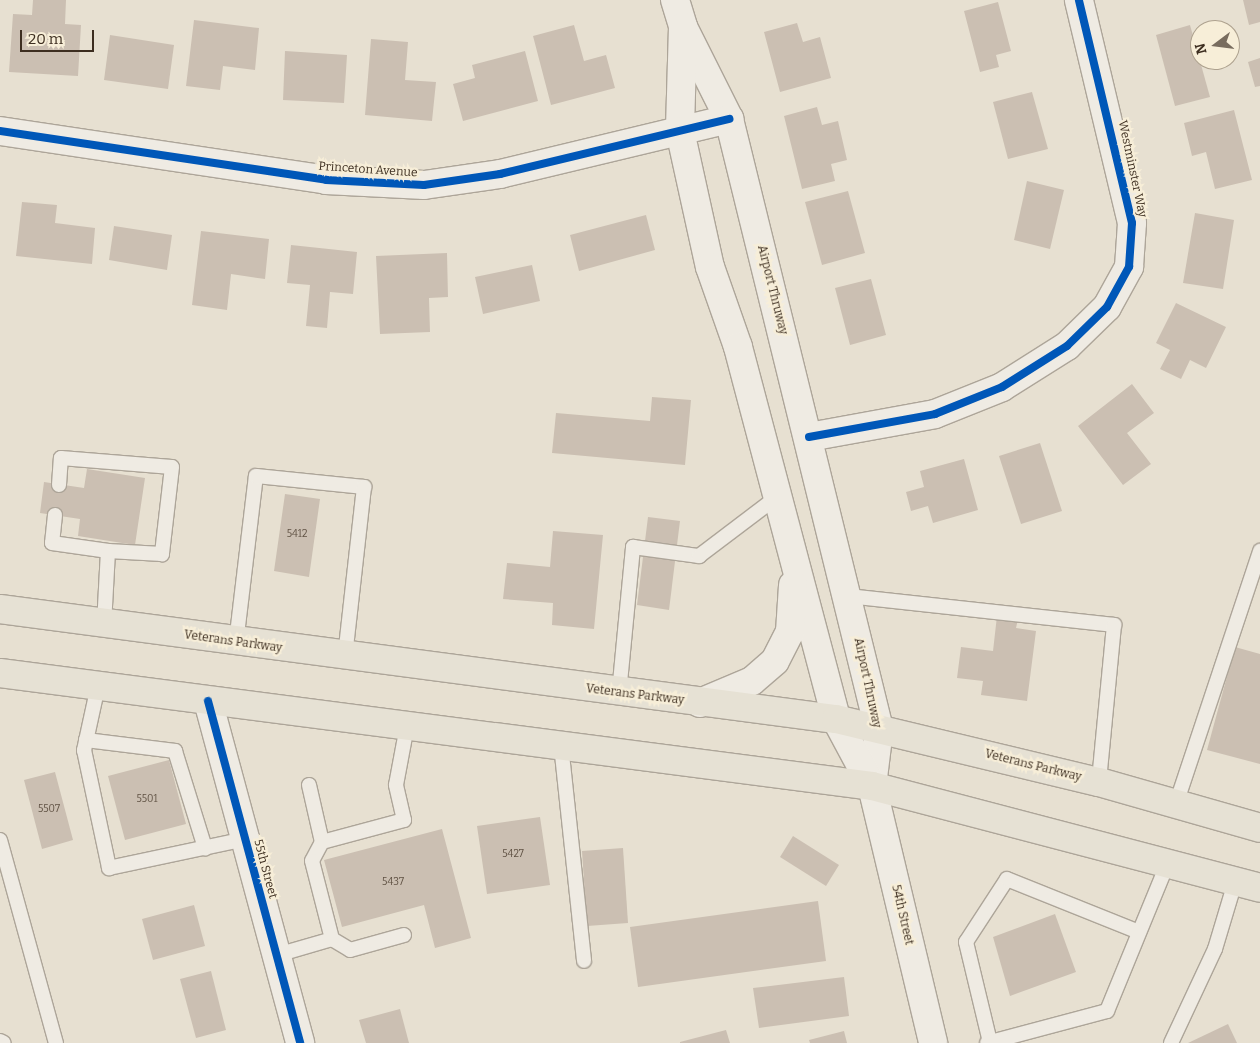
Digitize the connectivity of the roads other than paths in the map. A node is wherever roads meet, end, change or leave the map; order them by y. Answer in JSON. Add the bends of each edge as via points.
{"nodes":[{"id":1,"x":675,"y":0,"type":"edge"},
{"id":2,"x":1078,"y":0,"type":"edge"},
{"id":3,"x":683,"y":27,"type":"junction"},
{"id":4,"x":730,"y":119,"type":"junction"},
{"id":5,"x":0,"y":131,"type":"edge"},
{"id":6,"x":680,"y":131,"type":"junction"},
{"id":7,"x":809,"y":437,"type":"junction"},
{"id":8,"x":59,"y":485,"type":"dead end"},
{"id":9,"x":777,"y":497,"type":"junction"},
{"id":10,"x":56,"y":515,"type":"dead end"},
{"id":11,"x":108,"y":551,"type":"junction"},
{"id":12,"x":1260,"y":551,"type":"edge"},
{"id":13,"x":793,"y":559,"type":"junction"},
{"id":14,"x":848,"y":596,"type":"junction"},
{"id":15,"x":0,"y":609,"type":"edge"},
{"id":16,"x":104,"y":624,"type":"junction"},
{"id":17,"x":236,"y":643,"type":"junction"},
{"id":18,"x":345,"y":657,"type":"junction"},
{"id":19,"x":0,"y":673,"type":"edge"},
{"id":20,"x":98,"y":686,"type":"junction"},
{"id":21,"x":619,"y":693,"type":"junction"},
{"id":22,"x":208,"y":701,"type":"junction"},
{"id":23,"x":700,"y":703,"type":"junction"},
{"id":24,"x":836,"y":719,"type":"junction"},
{"id":25,"x":407,"y":726,"type":"junction"},
{"id":26,"x":879,"y":729,"type":"junction"},
{"id":27,"x":86,"y":740,"type":"junction"},
{"id":28,"x":561,"y":745,"type":"junction"},
{"id":29,"x":1099,"y":782,"type":"junction"},
{"id":30,"x":309,"y":785,"type":"dead end"},
{"id":31,"x":872,"y":786,"type":"junction"},
{"id":32,"x":1176,"y":804,"type":"junction"},
{"id":33,"x":1260,"y":828,"type":"edge"},
{"id":34,"x":245,"y":839,"type":"junction"},
{"id":35,"x":0,"y":840,"type":"edge"},
{"id":36,"x":322,"y":842,"type":"junction"},
{"id":37,"x":204,"y":848,"type":"junction"},
{"id":38,"x":1168,"y":862,"type":"junction"},
{"id":39,"x":1248,"y":884,"type":"edge"},
{"id":40,"x":1139,"y":932,"type":"junction"},
{"id":41,"x":404,"y":935,"type":"dead end"},
{"id":42,"x":332,"y":939,"type":"junction"},
{"id":43,"x":277,"y":955,"type":"junction"},
{"id":44,"x":584,"y":961,"type":"dead end"},
{"id":45,"x":0,"y":1041,"type":"edge"},
{"id":46,"x":989,"y":1042,"type":"edge"},
{"id":47,"x":4,"y":1043,"type":"edge"},
{"id":48,"x":56,"y":1043,"type":"edge"},
{"id":49,"x":300,"y":1043,"type":"edge"},
{"id":50,"x":933,"y":1043,"type":"edge"},
{"id":51,"x":1171,"y":1043,"type":"edge"}],
"edges":[{"from":1,"to":3,"type":"main road","name":"Airport Thruway"},
{"from":2,"to":7,"type":"main road","name":"Westminster Way","via":[[1132,223],[1129,266],[1107,308],[1067,346],[1002,387],[934,414]]},
{"from":3,"to":4,"type":"main road","name":"Airport Thruway"},
{"from":3,"to":6,"type":"main road","name":"Airport Thruway"},
{"from":4,"to":6,"type":"main road","name":"Princeton Avenue"},
{"from":4,"to":7,"type":"main road","name":"Airport Thruway"},
{"from":5,"to":6,"type":"main road","name":"Princeton Avenue","via":[[326,180],[424,186],[500,174]]},
{"from":6,"to":9,"type":"main road","name":"Airport Thruway","via":[[710,267],[738,347]]},
{"from":7,"to":14,"type":"main road","name":"Airport Thruway"},
{"from":8,"to":11,"type":"lane","via":[[61,458],[172,467],[162,554]]},
{"from":9,"to":13,"type":"main road","name":"Airport Thruway"},
{"from":9,"to":21,"type":"lane","via":[[699,556],[633,547]]},
{"from":10,"to":11,"type":"lane","via":[[52,543]]},
{"from":11,"to":16,"type":"lane"},
{"from":12,"to":32,"type":"lane"},
{"from":13,"to":23,"type":"main road","via":[[790,632],[775,661],[752,681]]},
{"from":13,"to":24,"type":"main road","name":"Airport Thruway"},
{"from":14,"to":26,"type":"main road","name":"Airport Thruway"},
{"from":14,"to":29,"type":"lane","via":[[1114,626]]},
{"from":15,"to":16,"type":"main road","name":"Veterans Parkway"},
{"from":16,"to":17,"type":"main road","name":"Veterans Parkway"},
{"from":17,"to":18,"type":"main road","name":"Veterans Parkway"},
{"from":17,"to":18,"type":"lane","via":[[256,476],[364,487]]},
{"from":18,"to":21,"type":"main road","name":"Veterans Parkway"},
{"from":19,"to":20,"type":"main road"},
{"from":20,"to":22,"type":"main road"},
{"from":20,"to":27,"type":"lane"},
{"from":21,"to":23,"type":"main road","name":"Veterans Parkway"},
{"from":22,"to":25,"type":"main road"},
{"from":22,"to":34,"type":"main road","name":"55th Street"},
{"from":23,"to":24,"type":"main road","name":"Veterans Parkway"},
{"from":24,"to":26,"type":"main road","name":"Veterans Parkway"},
{"from":24,"to":31,"type":"main road","name":"Airport Thruway"},
{"from":25,"to":28,"type":"main road"},
{"from":25,"to":36,"type":"lane","via":[[396,785],[404,820]]},
{"from":26,"to":29,"type":"main road","name":"Veterans Parkway"},
{"from":26,"to":31,"type":"main road","name":"Airport Thruway"},
{"from":27,"to":37,"type":"lane","via":[[175,751]]},
{"from":27,"to":37,"type":"lane","via":[[84,750],[109,868]]},
{"from":28,"to":31,"type":"main road"},
{"from":28,"to":44,"type":"lane"},
{"from":29,"to":32,"type":"main road","name":"Veterans Parkway"},
{"from":30,"to":36,"type":"lane"},
{"from":31,"to":38,"type":"main road"},
{"from":31,"to":50,"type":"main road","name":"54th Street"},
{"from":32,"to":33,"type":"main road","name":"Veterans Parkway"},
{"from":34,"to":37,"type":"lane"},
{"from":34,"to":43,"type":"main road","name":"55th Street"},
{"from":35,"to":48,"type":"lane"},
{"from":36,"to":42,"type":"lane","via":[[312,861]]},
{"from":38,"to":39,"type":"main road"},
{"from":38,"to":40,"type":"lane"},
{"from":39,"to":51,"type":"lane"},
{"from":40,"to":46,"type":"lane","via":[[1107,1011]]},
{"from":40,"to":46,"type":"lane","via":[[1006,879],[966,942]]},
{"from":41,"to":42,"type":"lane","via":[[350,950]]},
{"from":42,"to":43,"type":"lane"},
{"from":43,"to":49,"type":"main road","name":"55th Street"},
{"from":45,"to":47,"type":"lane"}]}
